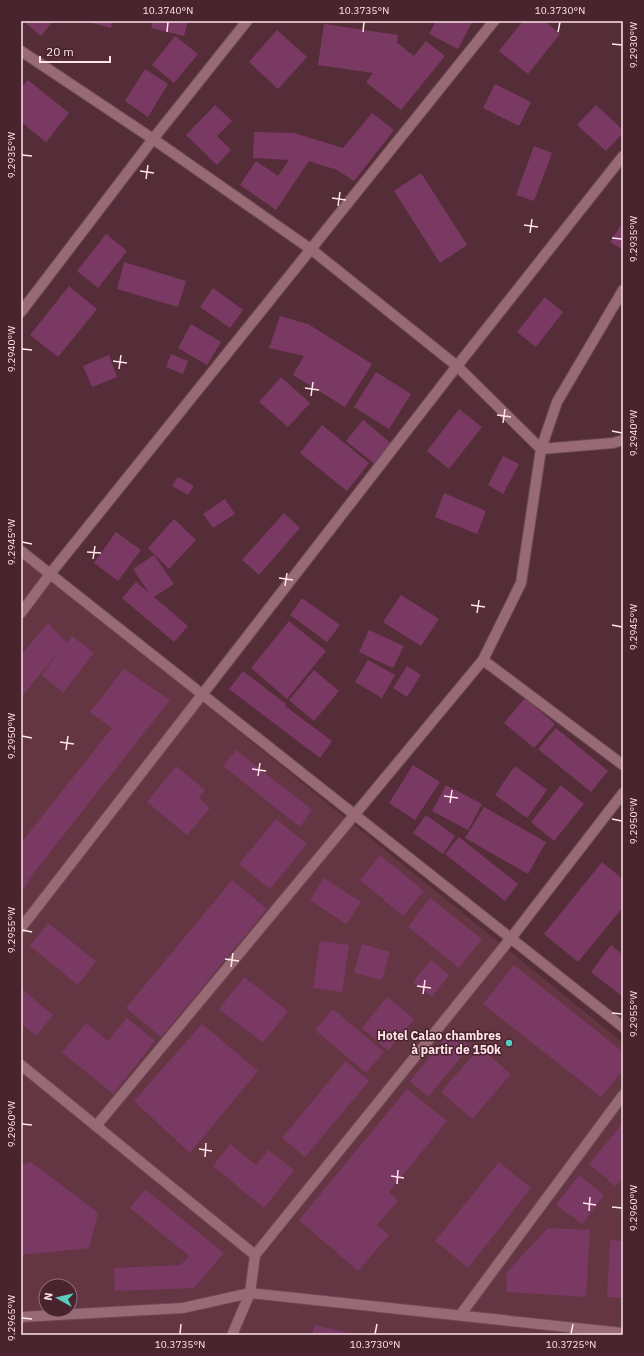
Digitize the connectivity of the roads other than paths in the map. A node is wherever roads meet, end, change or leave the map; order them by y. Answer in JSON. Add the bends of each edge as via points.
{"nodes":[{"id":1,"x":247,"y":21,"type":"edge"},
{"id":2,"x":494,"y":21,"type":"edge"},
{"id":3,"x":21,"y":50,"type":"edge"},
{"id":4,"x":153,"y":139,"type":"junction"},
{"id":5,"x":623,"y":156,"type":"edge"},
{"id":6,"x":312,"y":250,"type":"junction"},
{"id":7,"x":623,"y":290,"type":"edge"},
{"id":8,"x":21,"y":312,"type":"edge"},
{"id":9,"x":457,"y":366,"type":"junction"},
{"id":10,"x":623,"y":440,"type":"edge"},
{"id":11,"x":541,"y":449,"type":"junction"},
{"id":12,"x":21,"y":551,"type":"edge"},
{"id":13,"x":50,"y":574,"type":"junction"},
{"id":14,"x":21,"y":613,"type":"edge"},
{"id":15,"x":483,"y":660,"type":"junction"},
{"id":16,"x":203,"y":695,"type":"junction"},
{"id":17,"x":623,"y":766,"type":"edge"},
{"id":18,"x":623,"y":793,"type":"edge"},
{"id":19,"x":355,"y":814,"type":"junction"},
{"id":20,"x":21,"y":928,"type":"edge"},
{"id":21,"x":511,"y":938,"type":"junction"},
{"id":22,"x":623,"y":1027,"type":"edge"},
{"id":23,"x":21,"y":1065,"type":"edge"},
{"id":24,"x":623,"y":1095,"type":"edge"},
{"id":25,"x":96,"y":1126,"type":"junction"},
{"id":26,"x":255,"y":1255,"type":"junction"},
{"id":27,"x":250,"y":1293,"type":"junction"},
{"id":28,"x":461,"y":1314,"type":"junction"},
{"id":29,"x":21,"y":1317,"type":"edge"},
{"id":30,"x":623,"y":1333,"type":"edge"},
{"id":31,"x":232,"y":1335,"type":"edge"}],
"edges":[{"from":1,"to":4,"type":"street"},
{"from":2,"to":6,"type":"street"},
{"from":3,"to":4,"type":"street"},
{"from":4,"to":6,"type":"street"},
{"from":4,"to":8,"type":"street"},
{"from":5,"to":9,"type":"street"},
{"from":6,"to":9,"type":"street"},
{"from":6,"to":13,"type":"street"},
{"from":7,"to":11,"type":"street","via":[[557,402]]},
{"from":9,"to":11,"type":"street"},
{"from":9,"to":16,"type":"street"},
{"from":10,"to":11,"type":"street"},
{"from":11,"to":15,"type":"street","via":[[521,583]]},
{"from":12,"to":13,"type":"street"},
{"from":13,"to":14,"type":"street"},
{"from":13,"to":16,"type":"street"},
{"from":15,"to":17,"type":"street"},
{"from":15,"to":19,"type":"street"},
{"from":16,"to":19,"type":"street"},
{"from":16,"to":20,"type":"street"},
{"from":18,"to":21,"type":"street"},
{"from":19,"to":21,"type":"street"},
{"from":19,"to":25,"type":"street"},
{"from":21,"to":22,"type":"street"},
{"from":21,"to":26,"type":"street"},
{"from":23,"to":25,"type":"street"},
{"from":24,"to":28,"type":"street"},
{"from":25,"to":26,"type":"street"},
{"from":26,"to":27,"type":"street"},
{"from":27,"to":28,"type":"street"},
{"from":27,"to":29,"type":"street","via":[[182,1308]]},
{"from":27,"to":31,"type":"street"},
{"from":28,"to":30,"type":"street"}]}
